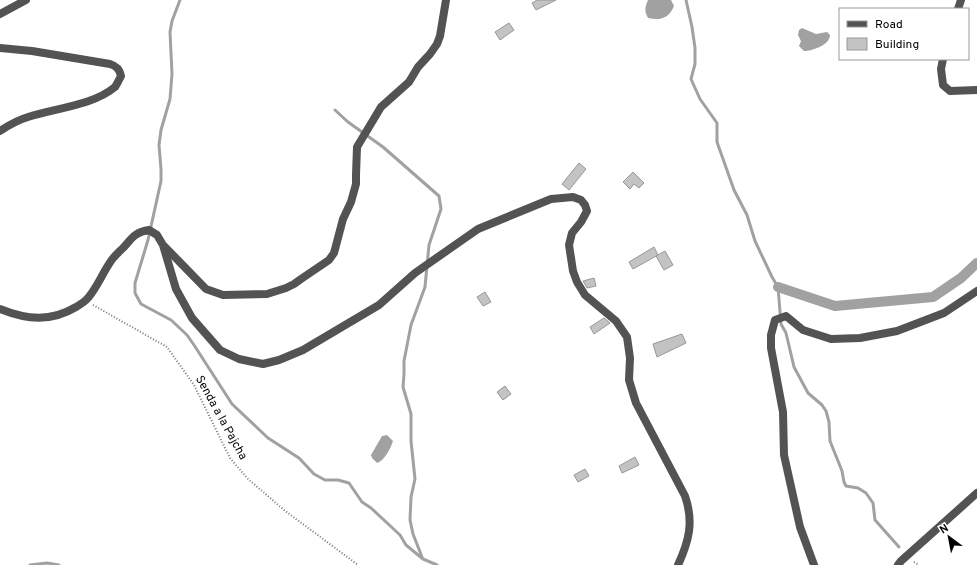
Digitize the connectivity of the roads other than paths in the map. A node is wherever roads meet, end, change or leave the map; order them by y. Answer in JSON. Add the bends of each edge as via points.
{"nodes":[{"id":1,"x":26,"y":0,"type":"edge"},
{"id":2,"x":446,"y":0,"type":"edge"},
{"id":3,"x":0,"y":14,"type":"edge"},
{"id":4,"x":0,"y":48,"type":"edge"},
{"id":5,"x":943,"y":60,"type":"edge"},
{"id":6,"x":977,"y":90,"type":"edge"},
{"id":7,"x":0,"y":130,"type":"edge"},
{"id":8,"x":163,"y":245,"type":"junction"},
{"id":9,"x":977,"y":291,"type":"edge"},
{"id":10,"x":0,"y":309,"type":"edge"},
{"id":11,"x":977,"y":493,"type":"edge"},
{"id":12,"x":678,"y":565,"type":"edge"},
{"id":13,"x":814,"y":565,"type":"edge"},
{"id":14,"x":898,"y":565,"type":"edge"}],
"edges":[{"from":1,"to":3,"type":"street"},
{"from":2,"to":8,"type":"street","via":[[440,36],[430,54],[409,82],[381,107],[357,147],[356,184],[334,253],[329,260],[286,288],[267,294],[223,295],[206,289]]},
{"from":4,"to":7,"type":"street","via":[[110,64],[115,66],[121,76],[116,86],[99,96],[28,117]]},
{"from":5,"to":6,"type":"street","via":[[943,85],[950,91]]},
{"from":8,"to":10,"type":"street","via":[[157,235],[149,230],[140,231],[109,264],[85,301],[66,313],[40,319]]},
{"from":8,"to":12,"type":"street","via":[[176,289],[192,318],[220,350],[239,359],[263,364],[303,350],[379,305],[415,273],[478,229],[551,199],[573,197],[581,200],[587,211],[582,222],[572,233],[569,245],[573,271],[585,295],[616,320],[627,337],[630,358],[629,380],[636,403],[685,496],[690,522],[688,539]]},
{"from":9,"to":13,"type":"street","via":[[944,313],[897,331],[860,338],[831,339],[803,330],[786,316],[775,320],[771,348],[783,412],[784,455],[800,527]]},
{"from":11,"to":14,"type":"street"}]}
